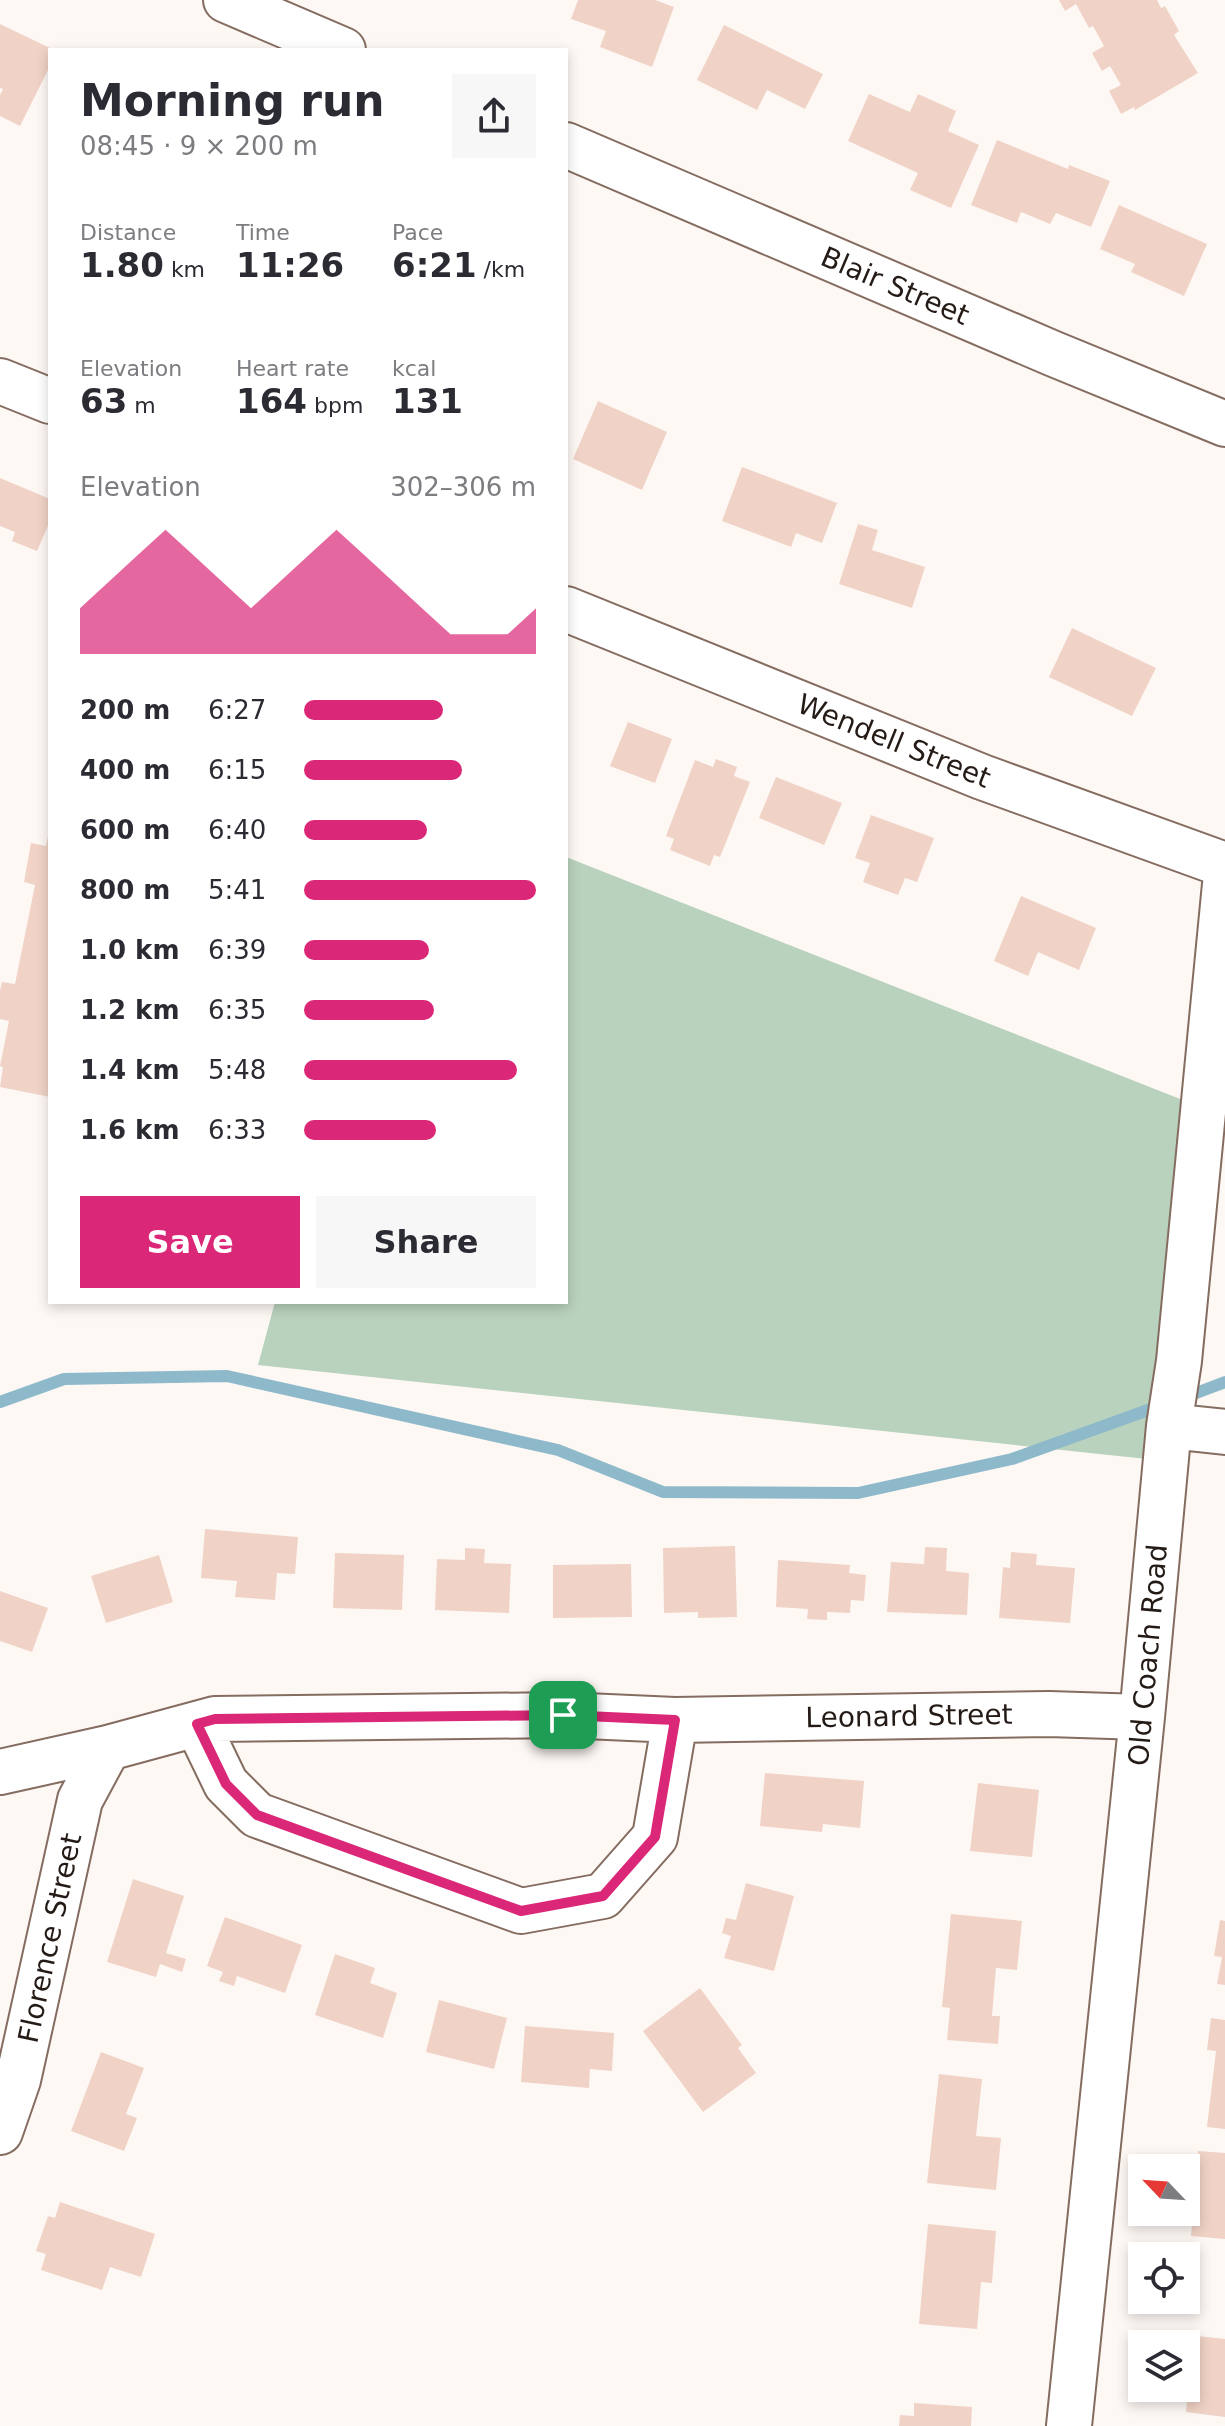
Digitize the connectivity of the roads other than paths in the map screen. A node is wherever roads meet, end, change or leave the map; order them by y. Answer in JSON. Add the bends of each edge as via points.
{"nodes":[{"id":1,"x":226,"y":0,"type":"edge"},
{"id":2,"x":338,"y":48,"type":"edge"},
{"id":3,"x":568,"y":146,"type":"edge"},
{"id":4,"x":0,"y":381,"type":"edge"},
{"id":5,"x":48,"y":400,"type":"edge"},
{"id":6,"x":1225,"y":424,"type":"edge"},
{"id":7,"x":568,"y":610,"type":"edge"},
{"id":8,"x":1225,"y":865,"type":"edge"},
{"id":9,"x":1225,"y":884,"type":"edge"},
{"id":10,"x":1169,"y":1426,"type":"junction"},
{"id":11,"x":1225,"y":1432,"type":"edge"},
{"id":12,"x":1142,"y":1717,"type":"junction"},
{"id":13,"x":675,"y":1720,"type":"junction"},
{"id":14,"x":197,"y":1724,"type":"junction"},
{"id":15,"x":108,"y":1748,"type":"junction"},
{"id":16,"x":0,"y":1772,"type":"edge"},
{"id":17,"x":0,"y":2132,"type":"edge"},
{"id":18,"x":1069,"y":2426,"type":"edge"}],
"edges":[{"from":1,"to":2,"type":"street"},
{"from":3,"to":6,"type":"street","name":"Blair Street"},
{"from":4,"to":5,"type":"street"},
{"from":7,"to":8,"type":"street","name":"Wendell Street","via":[[982,777]]},
{"from":9,"to":10,"type":"street","name":"Old Coach Road"},
{"from":10,"to":11,"type":"street"},
{"from":10,"to":12,"type":"street","name":"Old Coach Road"},
{"from":12,"to":13,"type":"street","name":"Leonard Street"},
{"from":12,"to":18,"type":"street","name":"Old Coach Road"},
{"from":13,"to":14,"type":"street","name":"Leonard Street","via":[[563,1715],[215,1719]]},
{"from":13,"to":14,"type":"street","via":[[655,1837],[603,1896],[521,1911],[257,1815],[226,1784]]},
{"from":14,"to":15,"type":"street","name":"Leonard Street"},
{"from":15,"to":16,"type":"street","name":"Leonard Street"},
{"from":15,"to":17,"type":"street","name":"Florence Street","via":[[80,1800],[18,2080]]}]}
